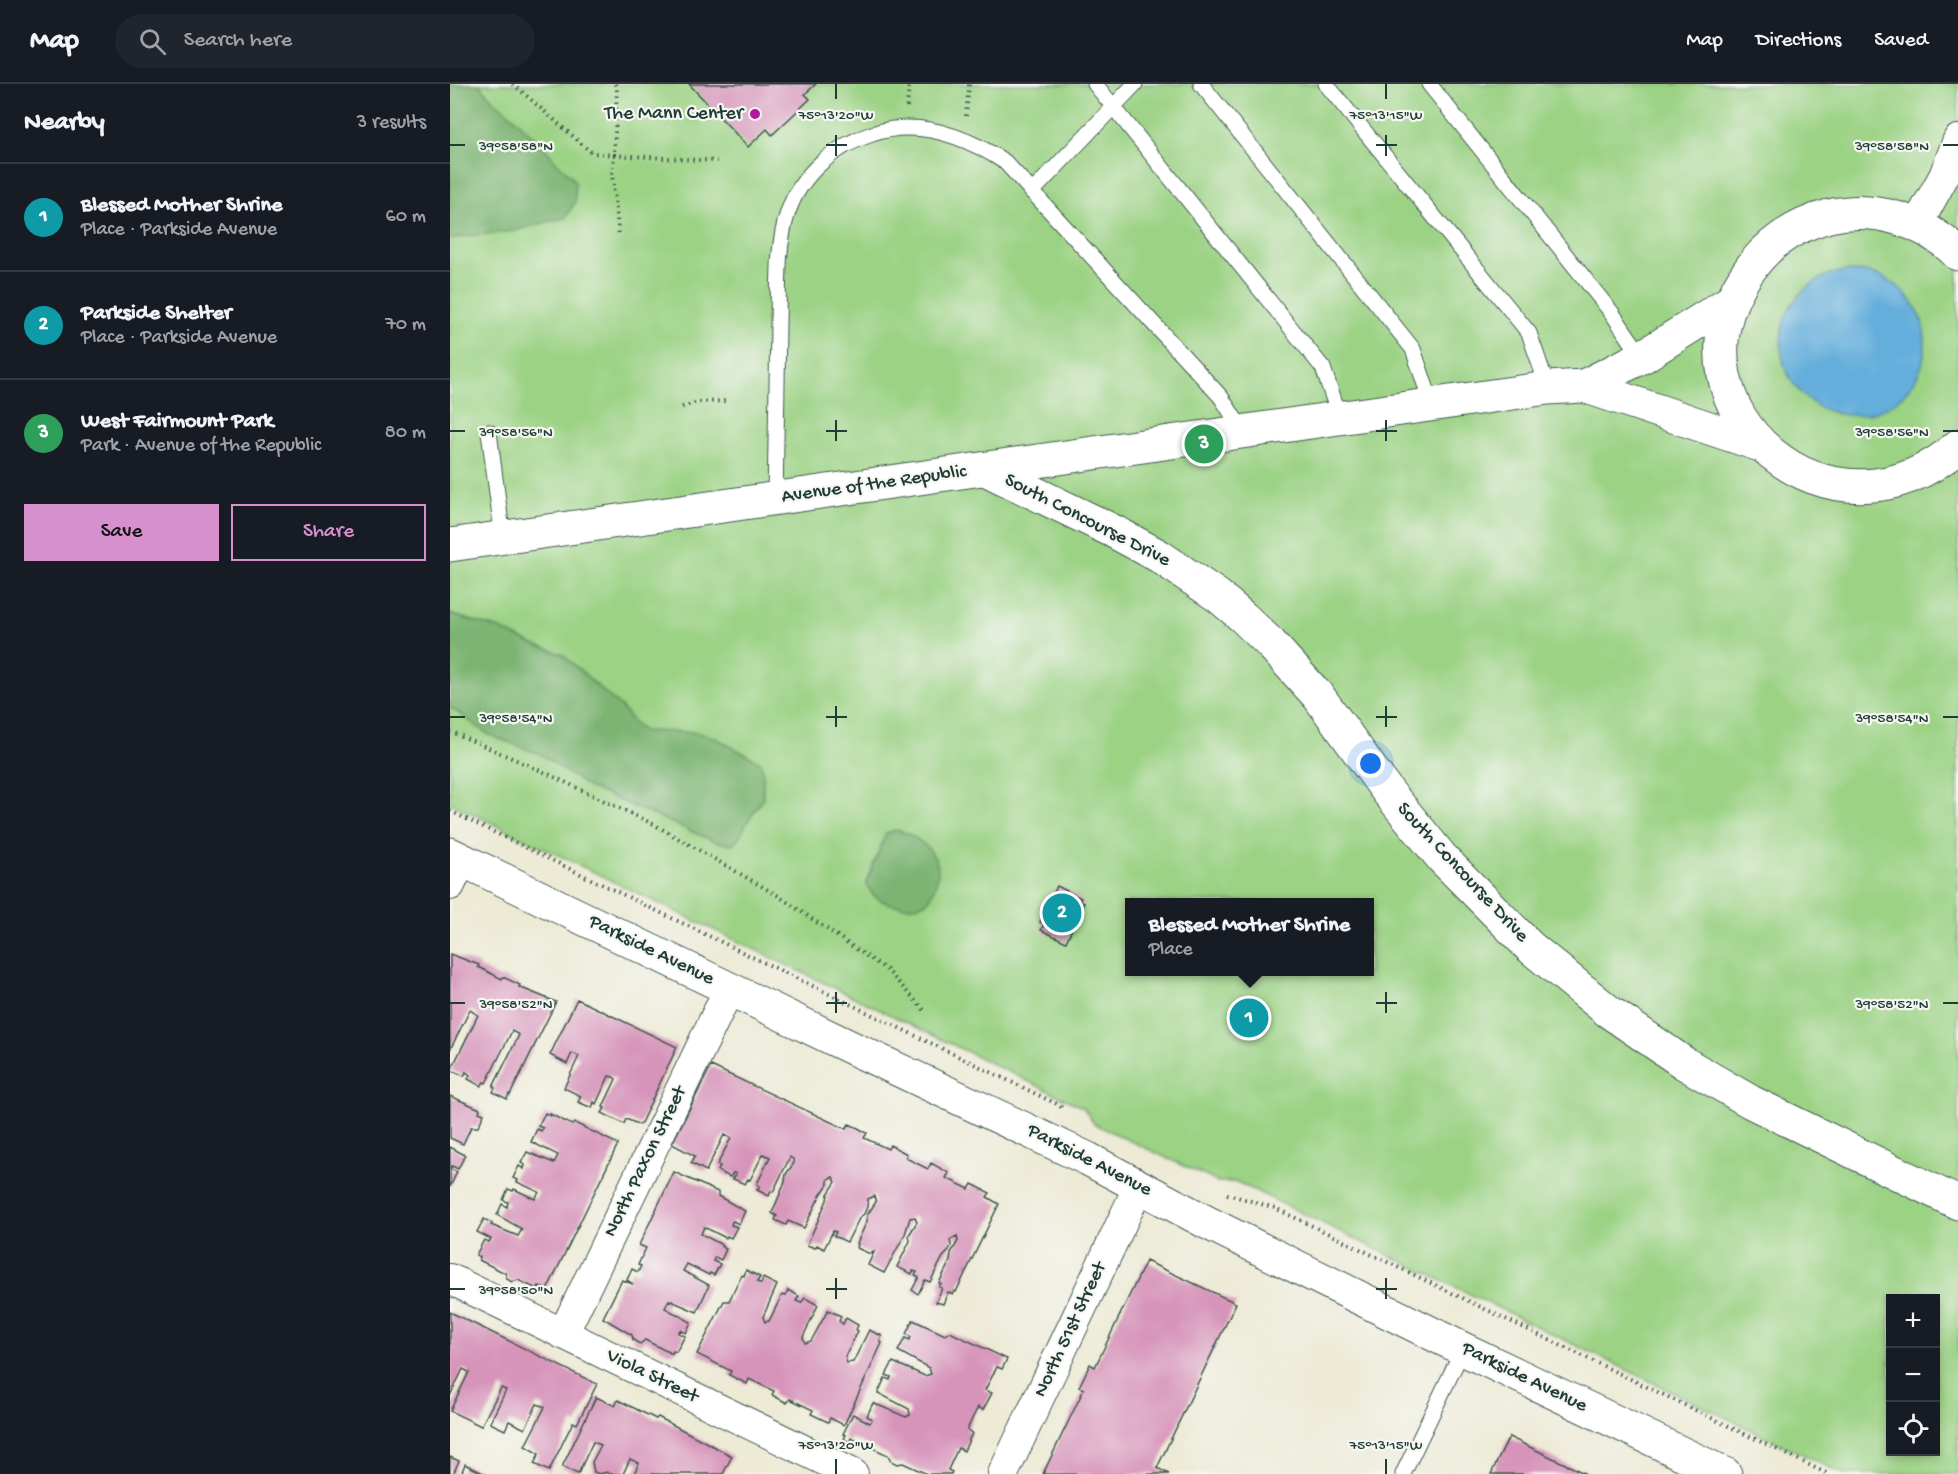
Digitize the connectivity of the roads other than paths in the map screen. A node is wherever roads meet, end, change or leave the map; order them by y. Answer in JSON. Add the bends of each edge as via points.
{"nodes":[{"id":1,"x":1095,"y":84,"type":"edge"},
{"id":2,"x":1135,"y":84,"type":"edge"},
{"id":3,"x":1201,"y":84,"type":"edge"},
{"id":4,"x":1326,"y":84,"type":"edge"},
{"id":5,"x":1429,"y":84,"type":"edge"},
{"id":6,"x":1113,"y":106,"type":"junction"},
{"id":7,"x":1958,"y":140,"type":"edge"},
{"id":8,"x":1032,"y":192,"type":"junction"},
{"id":9,"x":1917,"y":225,"type":"junction"},
{"id":10,"x":1958,"y":254,"type":"edge"},
{"id":11,"x":1731,"y":301,"type":"junction"},
{"id":12,"x":1642,"y":357,"type":"junction"},
{"id":13,"x":1584,"y":386,"type":"junction"},
{"id":14,"x":1548,"y":388,"type":"junction"},
{"id":15,"x":1432,"y":405,"type":"junction"},
{"id":16,"x":1340,"y":418,"type":"junction"},
{"id":17,"x":489,"y":432,"type":"dead end"},
{"id":18,"x":1240,"y":432,"type":"junction"},
{"id":19,"x":1763,"y":446,"type":"junction"},
{"id":20,"x":1958,"y":446,"type":"edge"},
{"id":21,"x":985,"y":469,"type":"junction"},
{"id":22,"x":775,"y":500,"type":"junction"},
{"id":23,"x":502,"y":539,"type":"junction"},
{"id":24,"x":450,"y":545,"type":"edge"},
{"id":25,"x":454,"y":866,"type":"edge"},
{"id":26,"x":729,"y":989,"type":"junction"},
{"id":27,"x":1139,"y":1186,"type":"junction"},
{"id":28,"x":1958,"y":1203,"type":"edge"},
{"id":29,"x":450,"y":1279,"type":"edge"},
{"id":30,"x":563,"y":1334,"type":"junction"},
{"id":31,"x":1463,"y":1349,"type":"junction"},
{"id":32,"x":853,"y":1474,"type":"edge"},
{"id":33,"x":1003,"y":1474,"type":"edge"},
{"id":34,"x":1403,"y":1474,"type":"edge"},
{"id":35,"x":1725,"y":1474,"type":"edge"}],
"edges":[{"from":1,"to":6,"type":"lane"},
{"from":2,"to":6,"type":"lane"},
{"from":3,"to":15,"type":"lane","via":[[1413,349]]},
{"from":4,"to":14,"type":"lane","via":[[1529,333]]},
{"from":5,"to":12,"type":"lane","via":[[1612,313]]},
{"from":6,"to":8,"type":"lane"},
{"from":6,"to":16,"type":"lane","via":[[1323,368]]},
{"from":7,"to":9,"type":"street","via":[[1944,176]]},
{"from":8,"to":18,"type":"lane","via":[[1221,397]]},
{"from":8,"to":22,"type":"lane","via":[[1005,162],[964,138],[930,129],[905,128],[853,140],[814,169],[789,211],[780,255]]},
{"from":9,"to":10,"type":"street","name":"Avenue of the Republic"},
{"from":9,"to":11,"type":"street","name":"Avenue of the Republic","via":[[1888,216],[1857,213],[1837,214],[1798,227],[1751,266]]},
{"from":11,"to":12,"type":"street","name":"Avenue of the Republic"},
{"from":11,"to":19,"type":"street","name":"Avenue of the Republic","via":[[1723,353],[1728,387],[1742,419]]},
{"from":12,"to":13,"type":"street","name":"Avenue of the Republic"},
{"from":13,"to":14,"type":"street","name":"Avenue of the Republic"},
{"from":13,"to":19,"type":"street","name":"Avenue of the Republic"},
{"from":14,"to":15,"type":"street","name":"Avenue of the Republic"},
{"from":15,"to":16,"type":"street","name":"Avenue of the Republic"},
{"from":16,"to":18,"type":"street","name":"Avenue of the Republic"},
{"from":17,"to":23,"type":"lane"},
{"from":18,"to":21,"type":"street","name":"Avenue of the Republic"},
{"from":19,"to":20,"type":"street","name":"Avenue of the Republic","via":[[1794,470],[1812,478],[1831,484],[1870,486],[1908,478],[1934,465]]},
{"from":21,"to":22,"type":"street","name":"Avenue of the Republic"},
{"from":21,"to":28,"type":"street","name":"South Concourse Drive","via":[[1159,556],[1244,618],[1319,697],[1388,792],[1451,867],[1530,947],[1608,1011],[1751,1102]]},
{"from":22,"to":23,"type":"street","name":"Avenue of the Republic"},
{"from":23,"to":24,"type":"street","name":"Avenue of the Republic"},
{"from":25,"to":26,"type":"street","name":"Parkside Avenue"},
{"from":26,"to":27,"type":"street","name":"Parkside Avenue"},
{"from":26,"to":30,"type":"street","name":"North Paxon Street"},
{"from":27,"to":31,"type":"street","name":"Parkside Avenue"},
{"from":27,"to":33,"type":"street","name":"North 51st Street"},
{"from":29,"to":30,"type":"street","name":"Viola Street"},
{"from":30,"to":32,"type":"street","name":"Viola Street"},
{"from":31,"to":34,"type":"lane"},
{"from":31,"to":35,"type":"street","name":"Parkside Avenue"}]}
